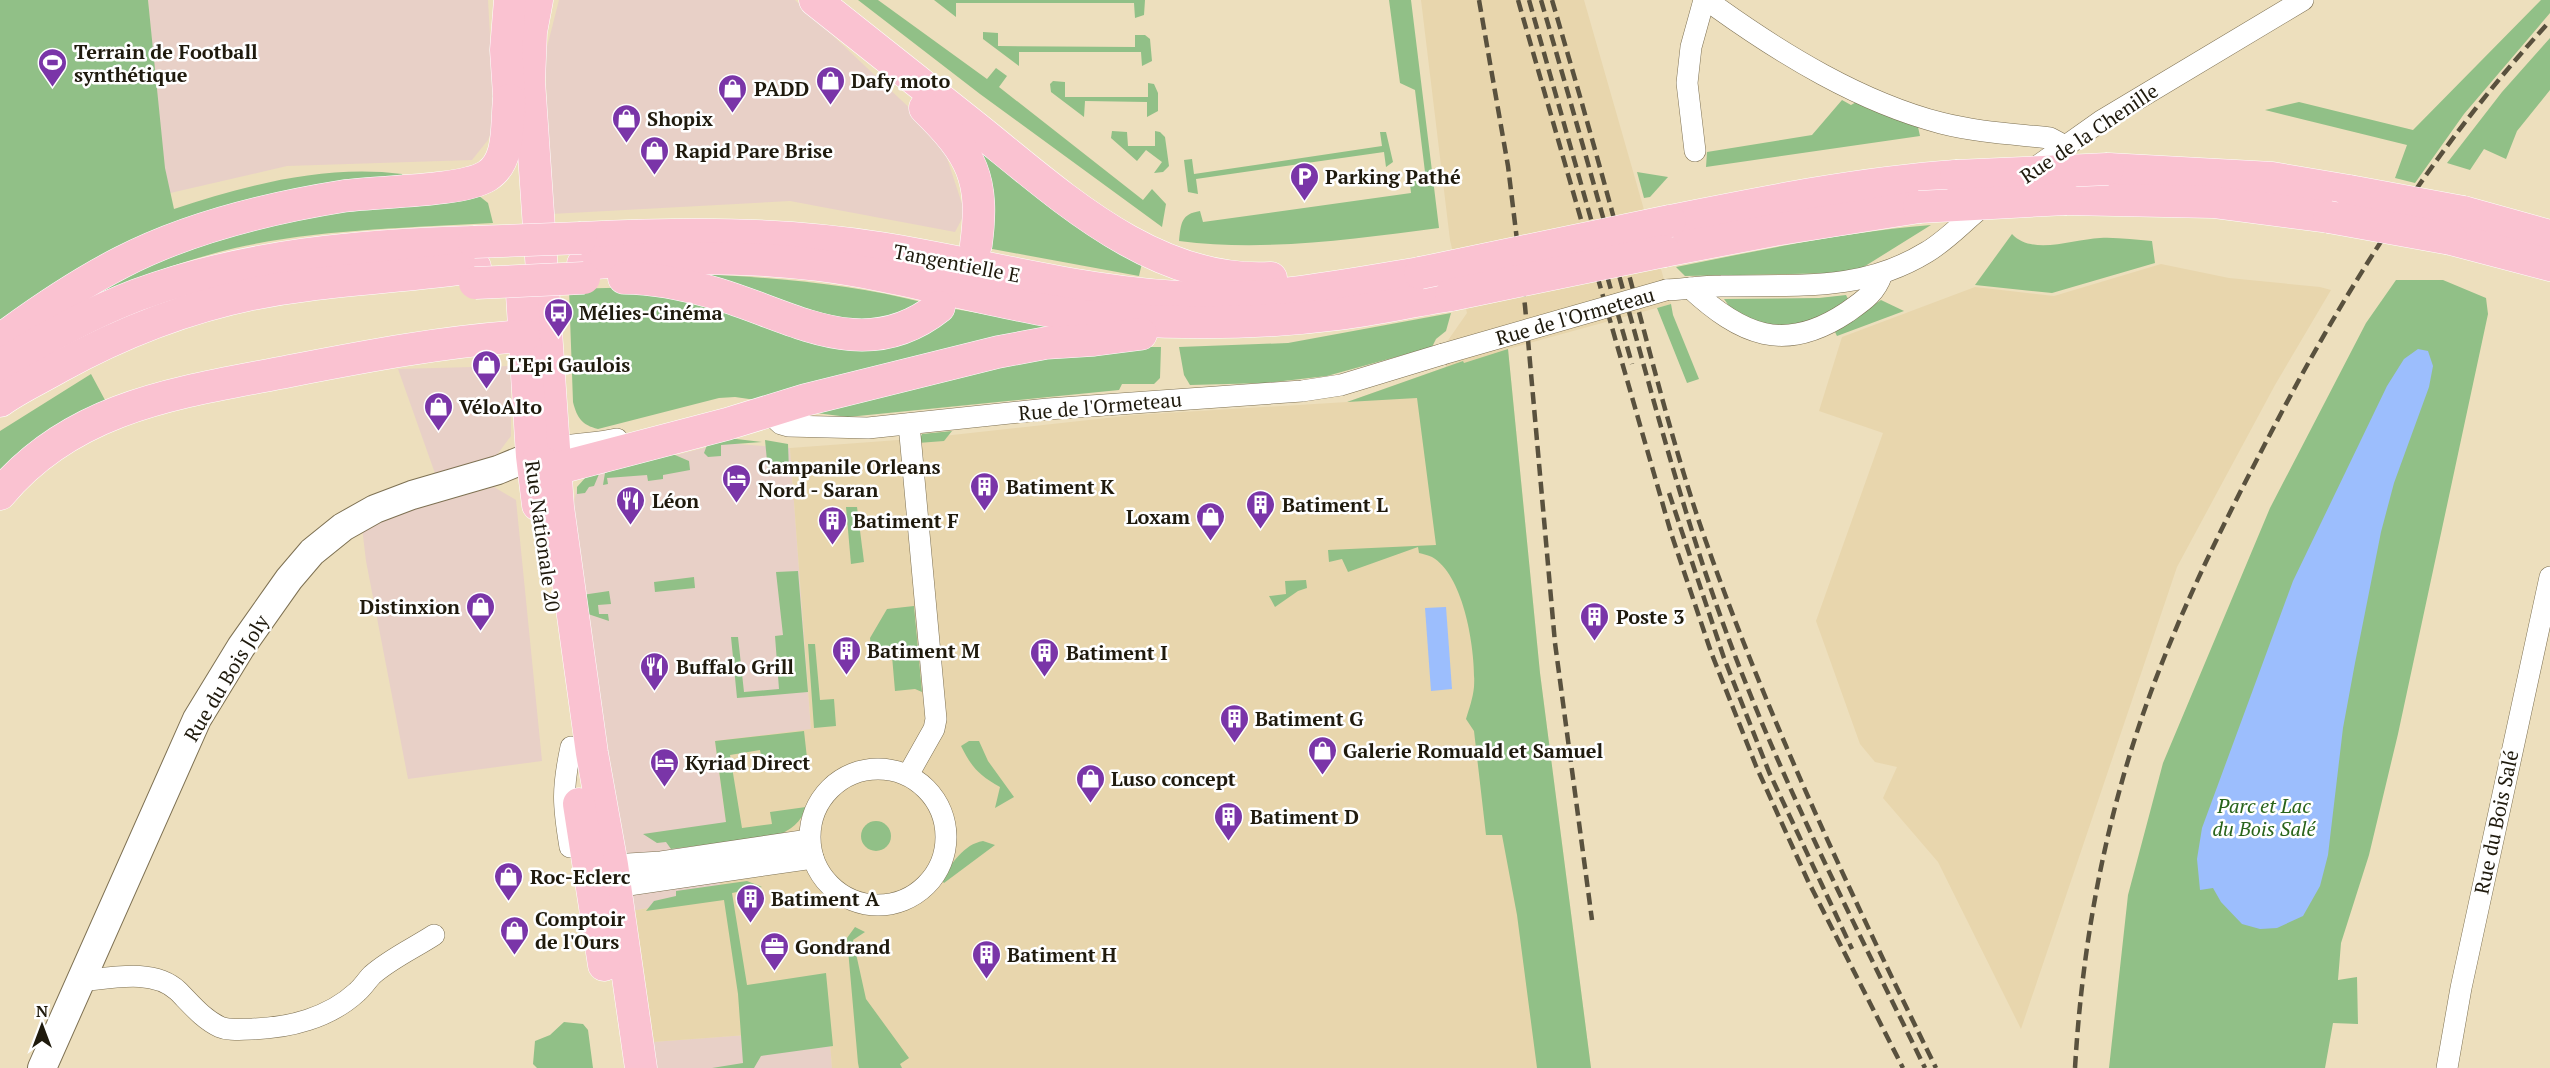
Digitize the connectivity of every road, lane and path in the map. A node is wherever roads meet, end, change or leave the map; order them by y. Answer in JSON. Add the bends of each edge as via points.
{"nodes":[{"id":1,"x":510,"y":0,"type":"edge"},
{"id":2,"x":537,"y":0,"type":"edge"},
{"id":3,"x":814,"y":0,"type":"edge"},
{"id":4,"x":1704,"y":0,"type":"edge"},
{"id":5,"x":1710,"y":0,"type":"edge"},
{"id":6,"x":2302,"y":0,"type":"edge"},
{"id":7,"x":509,"y":100,"type":"junction"},
{"id":8,"x":2065,"y":146,"type":"junction"},
{"id":9,"x":1695,"y":151,"type":"dead end"},
{"id":10,"x":2457,"y":225,"type":"junction"},
{"id":11,"x":2550,"y":236,"type":"edge"},
{"id":12,"x":976,"y":245,"type":"dead end"},
{"id":13,"x":583,"y":260,"type":"junction"},
{"id":14,"x":475,"y":264,"type":"junction"},
{"id":15,"x":2550,"y":265,"type":"edge"},
{"id":16,"x":1882,"y":274,"type":"junction"},
{"id":17,"x":1690,"y":288,"type":"junction"},
{"id":18,"x":1666,"y":290,"type":"joint"},
{"id":19,"x":1203,"y":297,"type":"junction"},
{"id":20,"x":939,"y":308,"type":"dead end"},
{"id":21,"x":1126,"y":316,"type":"junction"},
{"id":22,"x":524,"y":336,"type":"junction"},
{"id":23,"x":0,"y":340,"type":"edge"},
{"id":24,"x":0,"y":366,"type":"edge"},
{"id":25,"x":0,"y":401,"type":"edge"},
{"id":26,"x":768,"y":412,"type":"junction"},
{"id":27,"x":909,"y":424,"type":"junction"},
{"id":28,"x":547,"y":457,"type":"junction"},
{"id":29,"x":0,"y":494,"type":"edge"},
{"id":30,"x":2550,"y":577,"type":"edge"},
{"id":31,"x":908,"y":775,"type":"junction"},
{"id":32,"x":811,"y":849,"type":"junction"},
{"id":33,"x":606,"y":876,"type":"junction"},
{"id":34,"x":434,"y":935,"type":"dead end"},
{"id":35,"x":81,"y":981,"type":"junction"},
{"id":36,"x":42,"y":1068,"type":"edge"},
{"id":37,"x":620,"y":1068,"type":"edge"},
{"id":38,"x":641,"y":1068,"type":"edge"},
{"id":39,"x":2447,"y":1068,"type":"edge"}],
"edges":[{"from":1,"to":7,"type":"main road","name":"Rue Nationale 20","via":[[506,50]]},
{"from":2,"to":28,"type":"main road","name":"Rue Nationale 20","via":[[529,70]]},
{"from":3,"to":12,"type":"main road","via":[[946,129],[965,153],[979,200]]},
{"from":3,"to":19,"type":"main road","via":[[1068,201],[1132,243],[1162,257]]},
{"from":4,"to":9,"type":"street","via":[[1691,47],[1687,83]]},
{"from":5,"to":8,"type":"street","via":[[1768,44],[1889,105],[1941,123],[2050,138]]},
{"from":6,"to":8,"type":"street","name":"Rue de la Chenille"},
{"from":7,"to":22,"type":"main road","name":"Rue Nationale 20"},
{"from":7,"to":23,"type":"main road","via":[[500,163],[485,178],[464,185],[346,196],[272,209],[179,237],[64,294]]},
{"from":8,"to":16,"type":"street","name":"Rue de la Chenille","via":[[1972,215],[1950,237]]},
{"from":10,"to":11,"type":"main road"},
{"from":10,"to":15,"type":"main road"},
{"from":10,"to":19,"type":"main road","bridge":true,"via":[[2329,217],[2213,202],[2066,199],[1919,207],[1774,230],[1338,314],[1266,320]]},
{"from":10,"to":19,"type":"main road","bridge":true,"via":[[2349,191],[2272,178],[2108,170],[1903,180],[1809,194],[1331,288],[1296,277],[1264,279]]},
{"from":13,"to":14,"type":"main road"},
{"from":13,"to":20,"type":"main road","via":[[720,294],[842,335],[901,330]]},
{"from":13,"to":21,"type":"main road","via":[[746,260],[818,265],[1024,306]]},
{"from":14,"to":24,"type":"main road","via":[[349,249],[274,259],[137,295],[72,325]]},
{"from":14,"to":25,"type":"main road","via":[[410,276],[306,285],[216,302],[88,351]]},
{"from":16,"to":17,"type":"street","name":"Rue de la Chenille","via":[[1840,284]]},
{"from":16,"to":17,"type":"street","via":[[1877,290],[1831,323],[1787,336],[1769,336],[1740,327]]},
{"from":17,"to":18,"type":"street","name":"Rue de la Chenille"},
{"from":18,"to":27,"type":"street","name":"Rue de l'Ormeteau","bridge":true,"via":[[1341,385]]},
{"from":19,"to":21,"type":"main road"},
{"from":19,"to":21,"type":"main road"},
{"from":21,"to":26,"type":"main road","via":[[1046,343]]},
{"from":22,"to":28,"type":"main road","name":"Rue Nationale 20"},
{"from":22,"to":29,"type":"main road","via":[[366,357],[218,383],[135,404],[66,436],[34,459]]},
{"from":26,"to":27,"type":"street","name":"Rue de l'Ormeteau","via":[[781,424],[794,427]]},
{"from":26,"to":28,"type":"main road"},
{"from":27,"to":31,"type":"street","via":[[936,719]]},
{"from":28,"to":33,"type":"main road","name":"Rue Nationale 20","via":[[592,753]]},
{"from":28,"to":33,"type":"main road","name":"Rue Nationale 20","via":[[571,747]]},
{"from":28,"to":35,"type":"street","name":"Rue du Bois Joly","via":[[375,509],[343,527],[312,552],[241,647],[197,719]]},
{"from":30,"to":39,"type":"street","name":"Rue du Bois Salé"},
{"from":31,"to":32,"type":"street","via":[[873,769],[840,780],[823,796],[813,817]]},
{"from":31,"to":32,"type":"street","via":[[927,789],[941,807],[947,830],[946,850],[927,885],[892,904],[862,905],[832,887],[820,874]]},
{"from":32,"to":33,"type":"street"},
{"from":33,"to":37,"type":"main road","name":"Rue Nationale 20"},
{"from":33,"to":38,"type":"main road","name":"Rue Nationale 20"},
{"from":34,"to":35,"type":"street","via":[[373,974],[342,1004],[302,1022],[266,1029],[220,1027],[166,982],[152,978]]},
{"from":35,"to":36,"type":"street","name":"Rue du Bois Joly"}]}
